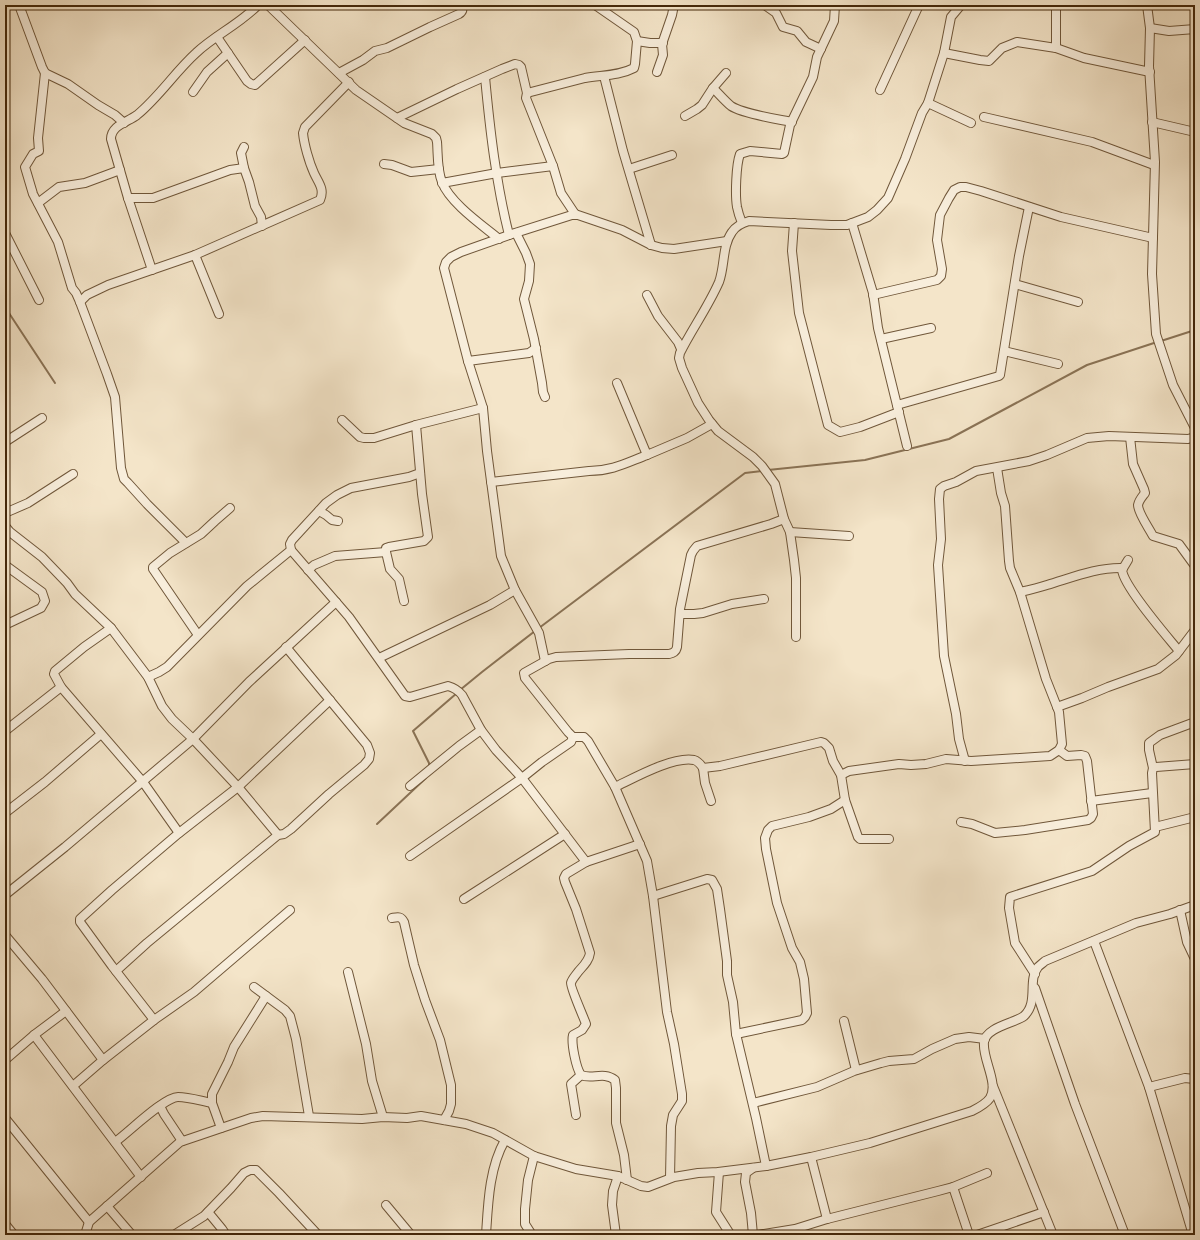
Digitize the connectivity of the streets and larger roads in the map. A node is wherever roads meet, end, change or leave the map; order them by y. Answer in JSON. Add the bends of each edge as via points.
{"nodes":[{"id":1,"x":18,"y":5,"type":"edge"},
{"id":2,"x":258,"y":5,"type":"edge"},
{"id":3,"x":462,"y":5,"type":"edge"},
{"id":4,"x":594,"y":5,"type":"edge"},
{"id":5,"x":674,"y":5,"type":"edge"},
{"id":6,"x":767,"y":5,"type":"edge"},
{"id":7,"x":835,"y":5,"type":"edge"},
{"id":8,"x":919,"y":5,"type":"edge"},
{"id":9,"x":961,"y":5,"type":"edge"},
{"id":10,"x":1056,"y":5,"type":"edge"},
{"id":11,"x":1147,"y":5,"type":"edge"},
{"id":12,"x":270,"y":6,"type":"edge"},
{"id":13,"x":1150,"y":28,"type":"junction"},
{"id":14,"x":1195,"y":29,"type":"edge"},
{"id":15,"x":217,"y":37,"type":"junction"},
{"id":16,"x":305,"y":40,"type":"junction"},
{"id":17,"x":637,"y":42,"type":"junction"},
{"id":18,"x":663,"y":43,"type":"junction"},
{"id":19,"x":1056,"y":48,"type":"junction"},
{"id":20,"x":821,"y":49,"type":"junction"},
{"id":21,"x":228,"y":53,"type":"junction"},
{"id":22,"x":944,"y":53,"type":"junction"},
{"id":23,"x":657,"y":72,"type":"dead end"},
{"id":24,"x":1150,"y":72,"type":"junction"},
{"id":25,"x":46,"y":73,"type":"junction"},
{"id":26,"x":339,"y":73,"type":"junction"},
{"id":27,"x":726,"y":73,"type":"dead end"},
{"id":28,"x":604,"y":76,"type":"junction"},
{"id":29,"x":485,"y":77,"type":"junction"},
{"id":30,"x":349,"y":82,"type":"junction"},
{"id":31,"x":713,"y":88,"type":"junction"},
{"id":32,"x":880,"y":90,"type":"dead end"},
{"id":33,"x":193,"y":92,"type":"dead end"},
{"id":34,"x":527,"y":93,"type":"junction"},
{"id":35,"x":928,"y":103,"type":"junction"},
{"id":36,"x":685,"y":116,"type":"dead end"},
{"id":37,"x":984,"y":117,"type":"dead end"},
{"id":38,"x":396,"y":118,"type":"junction"},
{"id":39,"x":792,"y":122,"type":"junction"},
{"id":40,"x":1152,"y":122,"type":"junction"},
{"id":41,"x":124,"y":123,"type":"junction"},
{"id":42,"x":971,"y":123,"type":"dead end"},
{"id":43,"x":1195,"y":132,"type":"edge"},
{"id":44,"x":244,"y":146,"type":"dead end"},
{"id":45,"x":672,"y":156,"type":"dead end"},
{"id":46,"x":384,"y":164,"type":"dead end"},
{"id":47,"x":1154,"y":165,"type":"junction"},
{"id":48,"x":553,"y":166,"type":"junction"},
{"id":49,"x":244,"y":168,"type":"junction"},
{"id":50,"x":439,"y":169,"type":"junction"},
{"id":51,"x":629,"y":169,"type":"junction"},
{"id":52,"x":120,"y":170,"type":"junction"},
{"id":53,"x":497,"y":173,"type":"junction"},
{"id":54,"x":442,"y":183,"type":"junction"},
{"id":55,"x":128,"y":198,"type":"junction"},
{"id":56,"x":38,"y":203,"type":"junction"},
{"id":57,"x":1029,"y":207,"type":"junction"},
{"id":58,"x":576,"y":214,"type":"junction"},
{"id":59,"x":742,"y":223,"type":"junction"},
{"id":60,"x":794,"y":223,"type":"junction"},
{"id":61,"x":852,"y":223,"type":"junction"},
{"id":62,"x":262,"y":226,"type":"junction"},
{"id":63,"x":5,"y":233,"type":"edge"},
{"id":64,"x":512,"y":234,"type":"junction"},
{"id":65,"x":1153,"y":238,"type":"junction"},
{"id":66,"x":499,"y":239,"type":"junction"},
{"id":67,"x":727,"y":241,"type":"junction"},
{"id":68,"x":652,"y":245,"type":"junction"},
{"id":69,"x":195,"y":256,"type":"junction"},
{"id":70,"x":152,"y":270,"type":"junction"},
{"id":71,"x":1015,"y":284,"type":"junction"},
{"id":72,"x":647,"y":295,"type":"dead end"},
{"id":73,"x":873,"y":295,"type":"junction"},
{"id":74,"x":39,"y":300,"type":"dead end"},
{"id":75,"x":80,"y":302,"type":"junction"},
{"id":76,"x":1078,"y":302,"type":"dead end"},
{"id":77,"x":219,"y":314,"type":"dead end"},
{"id":78,"x":931,"y":328,"type":"dead end"},
{"id":79,"x":881,"y":338,"type":"junction"},
{"id":80,"x":681,"y":349,"type":"junction"},
{"id":81,"x":1004,"y":351,"type":"junction"},
{"id":82,"x":534,"y":352,"type":"junction"},
{"id":83,"x":468,"y":361,"type":"junction"},
{"id":84,"x":1058,"y":364,"type":"dead end"},
{"id":85,"x":617,"y":383,"type":"dead end"},
{"id":86,"x":545,"y":397,"type":"dead end"},
{"id":87,"x":483,"y":408,"type":"junction"},
{"id":88,"x":898,"y":408,"type":"junction"},
{"id":89,"x":42,"y":418,"type":"dead end"},
{"id":90,"x":342,"y":420,"type":"dead end"},
{"id":91,"x":712,"y":424,"type":"junction"},
{"id":92,"x":416,"y":425,"type":"junction"},
{"id":93,"x":1195,"y":428,"type":"edge"},
{"id":94,"x":1130,"y":437,"type":"junction"},
{"id":95,"x":1195,"y":437,"type":"edge"},
{"id":96,"x":5,"y":442,"type":"edge"},
{"id":97,"x":907,"y":446,"type":"dead end"},
{"id":98,"x":647,"y":455,"type":"junction"},
{"id":99,"x":997,"y":468,"type":"junction"},
{"id":100,"x":420,"y":473,"type":"junction"},
{"id":101,"x":73,"y":474,"type":"dead end"},
{"id":102,"x":491,"y":482,"type":"junction"},
{"id":103,"x":230,"y":508,"type":"dead end"},
{"id":104,"x":319,"y":511,"type":"junction"},
{"id":105,"x":5,"y":513,"type":"edge"},
{"id":106,"x":784,"y":519,"type":"junction"},
{"id":107,"x":338,"y":521,"type":"dead end"},
{"id":108,"x":5,"y":526,"type":"edge"},
{"id":109,"x":790,"y":532,"type":"junction"},
{"id":110,"x":849,"y":536,"type":"dead end"},
{"id":111,"x":186,"y":543,"type":"junction"},
{"id":112,"x":291,"y":550,"type":"junction"},
{"id":113,"x":386,"y":552,"type":"junction"},
{"id":114,"x":1128,"y":560,"type":"dead end"},
{"id":115,"x":5,"y":565,"type":"edge"},
{"id":116,"x":1195,"y":566,"type":"edge"},
{"id":117,"x":1123,"y":568,"type":"junction"},
{"id":118,"x":308,"y":570,"type":"junction"},
{"id":119,"x":515,"y":590,"type":"junction"},
{"id":120,"x":1020,"y":592,"type":"junction"},
{"id":121,"x":764,"y":599,"type":"dead end"},
{"id":122,"x":404,"y":601,"type":"dead end"},
{"id":123,"x":336,"y":602,"type":"junction"},
{"id":124,"x":680,"y":614,"type":"junction"},
{"id":125,"x":5,"y":625,"type":"edge"},
{"id":126,"x":111,"y":628,"type":"junction"},
{"id":127,"x":1195,"y":630,"type":"edge"},
{"id":128,"x":198,"y":635,"type":"junction"},
{"id":129,"x":796,"y":637,"type":"dead end"},
{"id":130,"x":286,"y":648,"type":"junction"},
{"id":131,"x":1179,"y":651,"type":"junction"},
{"id":132,"x":379,"y":658,"type":"junction"},
{"id":133,"x":544,"y":661,"type":"junction"},
{"id":134,"x":148,"y":677,"type":"junction"},
{"id":135,"x":61,"y":687,"type":"junction"},
{"id":136,"x":330,"y":700,"type":"junction"},
{"id":137,"x":1057,"y":707,"type":"junction"},
{"id":138,"x":1195,"y":722,"type":"edge"},
{"id":139,"x":481,"y":730,"type":"junction"},
{"id":140,"x":5,"y":731,"type":"edge"},
{"id":141,"x":101,"y":734,"type":"junction"},
{"id":142,"x":573,"y":738,"type":"junction"},
{"id":143,"x":193,"y":739,"type":"junction"},
{"id":144,"x":1059,"y":750,"type":"junction"},
{"id":145,"x":965,"y":761,"type":"junction"},
{"id":146,"x":1195,"y":764,"type":"edge"},
{"id":147,"x":703,"y":768,"type":"junction"},
{"id":148,"x":1154,"y":768,"type":"junction"},
{"id":149,"x":842,"y":774,"type":"junction"},
{"id":150,"x":522,"y":778,"type":"junction"},
{"id":151,"x":143,"y":782,"type":"junction"},
{"id":152,"x":410,"y":786,"type":"dead end"},
{"id":153,"x":238,"y":787,"type":"junction"},
{"id":154,"x":615,"y":787,"type":"junction"},
{"id":155,"x":1152,"y":793,"type":"junction"},
{"id":156,"x":845,"y":800,"type":"junction"},
{"id":157,"x":1092,"y":801,"type":"junction"},
{"id":158,"x":711,"y":802,"type":"dead end"},
{"id":159,"x":5,"y":813,"type":"edge"},
{"id":160,"x":1195,"y":817,"type":"edge"},
{"id":161,"x":961,"y":822,"type":"dead end"},
{"id":162,"x":1155,"y":827,"type":"junction"},
{"id":163,"x":179,"y":833,"type":"junction"},
{"id":164,"x":565,"y":834,"type":"junction"},
{"id":165,"x":278,"y":835,"type":"junction"},
{"id":166,"x":889,"y":839,"type":"dead end"},
{"id":167,"x":640,"y":844,"type":"junction"},
{"id":168,"x":410,"y":856,"type":"dead end"},
{"id":169,"x":586,"y":862,"type":"junction"},
{"id":170,"x":5,"y":895,"type":"edge"},
{"id":171,"x":653,"y":896,"type":"junction"},
{"id":172,"x":464,"y":899,"type":"dead end"},
{"id":173,"x":1195,"y":905,"type":"edge"},
{"id":174,"x":290,"y":910,"type":"dead end"},
{"id":175,"x":1180,"y":910,"type":"junction"},
{"id":176,"x":392,"y":918,"type":"dead end"},
{"id":177,"x":5,"y":934,"type":"edge"},
{"id":178,"x":1094,"y":941,"type":"junction"},
{"id":179,"x":1195,"y":959,"type":"edge"},
{"id":180,"x":116,"y":971,"type":"junction"},
{"id":181,"x":348,"y":972,"type":"dead end"},
{"id":182,"x":1034,"y":978,"type":"junction"},
{"id":183,"x":254,"y":987,"type":"dead end"},
{"id":184,"x":266,"y":996,"type":"junction"},
{"id":185,"x":1031,"y":1006,"type":"junction"},
{"id":186,"x":1042,"y":1008,"type":"junction"},
{"id":187,"x":66,"y":1011,"type":"junction"},
{"id":188,"x":154,"y":1020,"type":"junction"},
{"id":189,"x":844,"y":1021,"type":"dead end"},
{"id":190,"x":736,"y":1034,"type":"junction"},
{"id":191,"x":34,"y":1035,"type":"junction"},
{"id":192,"x":985,"y":1039,"type":"junction"},
{"id":193,"x":5,"y":1060,"type":"edge"},
{"id":194,"x":103,"y":1060,"type":"junction"},
{"id":195,"x":856,"y":1070,"type":"junction"},
{"id":196,"x":580,"y":1075,"type":"junction"},
{"id":197,"x":1195,"y":1082,"type":"edge"},
{"id":198,"x":992,"y":1083,"type":"junction"},
{"id":199,"x":73,"y":1086,"type":"junction"},
{"id":200,"x":1149,"y":1088,"type":"junction"},
{"id":201,"x":752,"y":1103,"type":"junction"},
{"id":202,"x":212,"y":1104,"type":"junction"},
{"id":203,"x":160,"y":1106,"type":"junction"},
{"id":204,"x":576,"y":1115,"type":"dead end"},
{"id":205,"x":309,"y":1116,"type":"junction"},
{"id":206,"x":383,"y":1117,"type":"junction"},
{"id":207,"x":5,"y":1118,"type":"edge"},
{"id":208,"x":444,"y":1120,"type":"junction"},
{"id":209,"x":221,"y":1128,"type":"junction"},
{"id":210,"x":505,"y":1140,"type":"junction"},
{"id":211,"x":182,"y":1141,"type":"junction"},
{"id":212,"x":115,"y":1142,"type":"junction"},
{"id":213,"x":534,"y":1156,"type":"junction"},
{"id":214,"x":811,"y":1157,"type":"junction"},
{"id":215,"x":766,"y":1166,"type":"junction"},
{"id":216,"x":754,"y":1168,"type":"junction"},
{"id":217,"x":719,"y":1172,"type":"junction"},
{"id":218,"x":987,"y":1173,"type":"dead end"},
{"id":219,"x":618,"y":1176,"type":"junction"},
{"id":220,"x":141,"y":1177,"type":"junction"},
{"id":221,"x":670,"y":1178,"type":"junction"},
{"id":222,"x":627,"y":1180,"type":"junction"},
{"id":223,"x":953,"y":1186,"type":"junction"},
{"id":224,"x":386,"y":1205,"type":"dead end"},
{"id":225,"x":107,"y":1206,"type":"junction"},
{"id":226,"x":208,"y":1212,"type":"junction"},
{"id":227,"x":1044,"y":1212,"type":"junction"},
{"id":228,"x":828,"y":1219,"type":"junction"},
{"id":229,"x":89,"y":1222,"type":"junction"},
{"id":230,"x":5,"y":1224,"type":"edge"},
{"id":231,"x":795,"y":1232,"type":"edge"},
{"id":232,"x":14,"y":1235,"type":"edge"},
{"id":233,"x":85,"y":1235,"type":"edge"},
{"id":234,"x":132,"y":1235,"type":"edge"},
{"id":235,"x":174,"y":1235,"type":"edge"},
{"id":236,"x":226,"y":1235,"type":"edge"},
{"id":237,"x":318,"y":1235,"type":"edge"},
{"id":238,"x":411,"y":1235,"type":"edge"},
{"id":239,"x":486,"y":1235,"type":"edge"},
{"id":240,"x":532,"y":1235,"type":"edge"},
{"id":241,"x":616,"y":1235,"type":"edge"},
{"id":242,"x":729,"y":1235,"type":"edge"},
{"id":243,"x":753,"y":1235,"type":"edge"},
{"id":244,"x":757,"y":1235,"type":"edge"},
{"id":245,"x":969,"y":1235,"type":"edge"},
{"id":246,"x":977,"y":1235,"type":"edge"},
{"id":247,"x":1053,"y":1235,"type":"edge"},
{"id":248,"x":1125,"y":1235,"type":"edge"},
{"id":249,"x":1193,"y":1235,"type":"edge"}],
"edges":[{"from":1,"to":25,"type":"street"},
{"from":2,"to":15,"type":"street"},
{"from":3,"to":26,"type":"street","via":[[461,13],[387,48],[375,51]]},
{"from":4,"to":17,"type":"street","via":[[634,32]]},
{"from":5,"to":18,"type":"street"},
{"from":6,"to":20,"type":"street","via":[[776,13],[783,27],[798,31],[806,42]]},
{"from":7,"to":20,"type":"street","via":[[834,21]]},
{"from":8,"to":32,"type":"street"},
{"from":9,"to":22,"type":"street","via":[[951,18]]},
{"from":10,"to":19,"type":"street"},
{"from":11,"to":13,"type":"street"},
{"from":12,"to":16,"type":"street"},
{"from":13,"to":14,"type":"street","via":[[1169,31]]},
{"from":13,"to":24,"type":"street"},
{"from":15,"to":21,"type":"street"},
{"from":15,"to":41,"type":"street","via":[[195,54],[138,114]]},
{"from":16,"to":21,"type":"street","via":[[255,85],[247,81]]},
{"from":16,"to":26,"type":"street"},
{"from":17,"to":18,"type":"street"},
{"from":17,"to":28,"type":"street","via":[[634,68]]},
{"from":18,"to":23,"type":"street"},
{"from":19,"to":22,"type":"street","via":[[1017,42],[1002,48],[989,61]]},
{"from":19,"to":24,"type":"street","via":[[1084,58]]},
{"from":20,"to":39,"type":"street","via":[[813,77]]},
{"from":21,"to":33,"type":"street","via":[[207,72]]},
{"from":22,"to":35,"type":"street"},
{"from":24,"to":40,"type":"street"},
{"from":25,"to":41,"type":"street","via":[[68,84]]},
{"from":25,"to":56,"type":"street","via":[[38,138],[39,150],[33,154],[25,167]]},
{"from":26,"to":30,"type":"street"},
{"from":27,"to":31,"type":"street"},
{"from":28,"to":34,"type":"street"},
{"from":28,"to":51,"type":"street"},
{"from":29,"to":34,"type":"street","via":[[515,64],[519,65]]},
{"from":29,"to":38,"type":"street"},
{"from":29,"to":53,"type":"street"},
{"from":30,"to":38,"type":"street","via":[[356,90]]},
{"from":30,"to":62,"type":"street","via":[[303,132],[321,189],[320,200]]},
{"from":31,"to":36,"type":"street","via":[[702,105]]},
{"from":31,"to":39,"type":"street","via":[[739,110]]},
{"from":34,"to":48,"type":"street","via":[[526,98]]},
{"from":35,"to":42,"type":"street"},
{"from":35,"to":61,"type":"street","via":[[888,198],[868,217]]},
{"from":37,"to":47,"type":"street","via":[[1092,142]]},
{"from":38,"to":50,"type":"street","via":[[436,138]]},
{"from":39,"to":59,"type":"street","via":[[784,153],[750,151],[740,154],[737,207]]},
{"from":40,"to":43,"type":"street"},
{"from":40,"to":47,"type":"street"},
{"from":41,"to":52,"type":"street","via":[[111,135]]},
{"from":44,"to":49,"type":"street","via":[[241,153]]},
{"from":45,"to":51,"type":"street"},
{"from":46,"to":50,"type":"street","via":[[411,172]]},
{"from":47,"to":65,"type":"street"},
{"from":48,"to":53,"type":"street"},
{"from":48,"to":58,"type":"street","via":[[561,193]]},
{"from":49,"to":55,"type":"street","via":[[230,170],[153,198]]},
{"from":49,"to":62,"type":"street"},
{"from":50,"to":54,"type":"street"},
{"from":51,"to":68,"type":"street"},
{"from":52,"to":55,"type":"street"},
{"from":52,"to":56,"type":"street","via":[[85,183],[59,187]]},
{"from":53,"to":54,"type":"street"},
{"from":53,"to":64,"type":"street","via":[[501,203]]},
{"from":54,"to":66,"type":"street","via":[[462,208]]},
{"from":55,"to":70,"type":"street"},
{"from":56,"to":75,"type":"street","via":[[58,242],[72,288]]},
{"from":57,"to":65,"type":"street"},
{"from":57,"to":71,"type":"street"},
{"from":57,"to":73,"type":"street","via":[[966,187],[954,190],[940,215],[937,240],[941,276],[937,280]]},
{"from":58,"to":64,"type":"street"},
{"from":58,"to":68,"type":"street","via":[[622,230]]},
{"from":59,"to":60,"type":"street"},
{"from":59,"to":67,"type":"street","via":[[733,230]]},
{"from":60,"to":61,"type":"street"},
{"from":60,"to":88,"type":"street","via":[[792,251],[800,312],[828,425],[840,432],[860,427]]},
{"from":61,"to":73,"type":"street"},
{"from":62,"to":69,"type":"street"},
{"from":63,"to":74,"type":"street"},
{"from":64,"to":66,"type":"street"},
{"from":64,"to":82,"type":"street","via":[[526,253],[530,264],[524,298]]},
{"from":65,"to":93,"type":"street","via":[[1152,274],[1156,334],[1173,385]]},
{"from":66,"to":83,"type":"street","via":[[456,254],[446,262],[444,268]]},
{"from":67,"to":68,"type":"street","via":[[674,249]]},
{"from":67,"to":80,"type":"street","via":[[719,282]]},
{"from":69,"to":70,"type":"street"},
{"from":69,"to":77,"type":"street"},
{"from":70,"to":75,"type":"street","via":[[108,285],[87,295]]},
{"from":71,"to":76,"type":"street"},
{"from":71,"to":81,"type":"street"},
{"from":72,"to":80,"type":"street"},
{"from":73,"to":79,"type":"street"},
{"from":75,"to":111,"type":"street","via":[[115,397],[124,479]]},
{"from":78,"to":79,"type":"street"},
{"from":79,"to":88,"type":"street"},
{"from":80,"to":91,"type":"street","via":[[678,358],[682,368],[698,403]]},
{"from":81,"to":84,"type":"street"},
{"from":81,"to":88,"type":"street","via":[[999,376]]},
{"from":82,"to":83,"type":"street"},
{"from":82,"to":86,"type":"street"},
{"from":83,"to":87,"type":"street"},
{"from":85,"to":98,"type":"street"},
{"from":87,"to":92,"type":"street"},
{"from":87,"to":102,"type":"street"},
{"from":88,"to":97,"type":"street"},
{"from":89,"to":96,"type":"street"},
{"from":90,"to":92,"type":"street","via":[[364,438],[374,438]]},
{"from":91,"to":98,"type":"street"},
{"from":91,"to":106,"type":"street","via":[[762,466],[775,484]]},
{"from":92,"to":100,"type":"street"},
{"from":94,"to":95,"type":"street"},
{"from":94,"to":99,"type":"street","via":[[1087,438],[1047,455]]},
{"from":94,"to":116,"type":"street","via":[[1133,464],[1145,494],[1138,505],[1140,512],[1153,536],[1179,544]]},
{"from":98,"to":102,"type":"street","via":[[601,471]]},
{"from":99,"to":120,"type":"street","via":[[1005,506],[1008,561]]},
{"from":99,"to":145,"type":"street","via":[[976,471],[944,486],[938,493],[941,539],[938,564],[944,656]]},
{"from":100,"to":104,"type":"street","via":[[351,488],[337,495]]},
{"from":100,"to":113,"type":"street","via":[[428,537],[424,541],[388,547]]},
{"from":101,"to":105,"type":"street","via":[[28,503]]},
{"from":102,"to":119,"type":"street","via":[[501,556]]},
{"from":103,"to":111,"type":"street","via":[[201,534]]},
{"from":104,"to":107,"type":"street"},
{"from":104,"to":112,"type":"street","via":[[292,540]]},
{"from":106,"to":109,"type":"street"},
{"from":106,"to":124,"type":"street","via":[[697,546],[690,555]]},
{"from":108,"to":126,"type":"street","via":[[42,557],[75,594]]},
{"from":109,"to":110,"type":"street"},
{"from":109,"to":129,"type":"street","via":[[796,578]]},
{"from":111,"to":128,"type":"street","via":[[170,553],[153,569]]},
{"from":112,"to":118,"type":"street"},
{"from":112,"to":128,"type":"street","via":[[248,586]]},
{"from":113,"to":118,"type":"street","via":[[335,556]]},
{"from":113,"to":122,"type":"street","via":[[390,569],[399,579]]},
{"from":114,"to":117,"type":"street"},
{"from":115,"to":125,"type":"street","via":[[42,592],[44,601],[41,608]]},
{"from":117,"to":120,"type":"street","via":[[1112,567],[1073,576]]},
{"from":117,"to":131,"type":"street","via":[[1122,574],[1128,584]]},
{"from":118,"to":123,"type":"street"},
{"from":119,"to":132,"type":"street","via":[[490,605]]},
{"from":119,"to":133,"type":"street","via":[[539,633]]},
{"from":120,"to":137,"type":"street"},
{"from":121,"to":124,"type":"street","via":[[732,604],[703,613]]},
{"from":123,"to":130,"type":"street"},
{"from":123,"to":132,"type":"street"},
{"from":124,"to":133,"type":"street","via":[[677,647],[672,653],[556,657]]},
{"from":126,"to":134,"type":"street"},
{"from":126,"to":135,"type":"street","via":[[55,672]]},
{"from":127,"to":131,"type":"street"},
{"from":128,"to":134,"type":"street","via":[[167,667]]},
{"from":130,"to":136,"type":"street"},
{"from":130,"to":143,"type":"street"},
{"from":131,"to":137,"type":"street","via":[[1158,669]]},
{"from":132,"to":139,"type":"street","via":[[405,696],[410,697],[448,686],[454,688],[462,695]]},
{"from":133,"to":142,"type":"street","via":[[524,672],[524,676]]},
{"from":134,"to":143,"type":"street","via":[[162,706]]},
{"from":135,"to":140,"type":"street"},
{"from":135,"to":141,"type":"street"},
{"from":136,"to":153,"type":"street"},
{"from":136,"to":165,"type":"street","via":[[367,745],[370,759],[284,834]]},
{"from":137,"to":144,"type":"street","via":[[1062,736]]},
{"from":138,"to":148,"type":"street","via":[[1160,735],[1149,743]]},
{"from":139,"to":150,"type":"street"},
{"from":139,"to":152,"type":"street"},
{"from":141,"to":151,"type":"street"},
{"from":141,"to":159,"type":"street"},
{"from":142,"to":150,"type":"street"},
{"from":142,"to":154,"type":"street","via":[[584,737],[588,741]]},
{"from":143,"to":151,"type":"street"},
{"from":143,"to":153,"type":"street"},
{"from":144,"to":145,"type":"street","via":[[1050,756]]},
{"from":144,"to":157,"type":"street","via":[[1067,756],[1085,756]]},
{"from":145,"to":149,"type":"street","via":[[946,759]]},
{"from":146,"to":148,"type":"street"},
{"from":147,"to":149,"type":"street","via":[[824,742]]},
{"from":147,"to":154,"type":"street","via":[[695,760],[681,761],[657,767]]},
{"from":147,"to":158,"type":"street"},
{"from":148,"to":155,"type":"street"},
{"from":149,"to":156,"type":"street"},
{"from":150,"to":164,"type":"street"},
{"from":150,"to":168,"type":"street"},
{"from":151,"to":163,"type":"street"},
{"from":151,"to":170,"type":"street"},
{"from":153,"to":163,"type":"street"},
{"from":153,"to":165,"type":"street"},
{"from":154,"to":167,"type":"street"},
{"from":155,"to":157,"type":"street"},
{"from":155,"to":162,"type":"street"},
{"from":156,"to":166,"type":"street","via":[[860,839]]},
{"from":156,"to":190,"type":"street","via":[[831,809],[772,826],[768,830],[765,838],[766,849],[777,903],[792,948],[802,968],[807,1013],[802,1020]]},
{"from":157,"to":161,"type":"street","via":[[1092,816],[1088,820],[995,832]]},
{"from":160,"to":162,"type":"street"},
{"from":162,"to":182,"type":"street","via":[[1155,832],[1092,871],[1010,897],[1009,908],[1015,943]]},
{"from":163,"to":180,"type":"street","via":[[80,919]]},
{"from":164,"to":169,"type":"street"},
{"from":164,"to":172,"type":"street"},
{"from":165,"to":180,"type":"street"},
{"from":167,"to":169,"type":"street"},
{"from":167,"to":171,"type":"street","via":[[647,861]]},
{"from":169,"to":196,"type":"street","via":[[566,874],[564,878],[590,953],[588,960],[571,983],[586,1024],[572,1038]]},
{"from":171,"to":190,"type":"street","via":[[707,879],[714,883],[720,909],[726,975],[733,1002]]},
{"from":171,"to":221,"type":"street","via":[[667,1012],[682,1094],[682,1101],[673,1115],[671,1126]]},
{"from":173,"to":175,"type":"street"},
{"from":174,"to":188,"type":"street","via":[[194,992]]},
{"from":175,"to":178,"type":"street","via":[[1136,923]]},
{"from":175,"to":179,"type":"street","via":[[1187,942]]},
{"from":176,"to":208,"type":"street","via":[[402,919],[414,965],[446,1062],[452,1095],[449,1111]]},
{"from":177,"to":187,"type":"street"},
{"from":178,"to":182,"type":"street","via":[[1045,961],[1037,968]]},
{"from":178,"to":200,"type":"street"},
{"from":180,"to":188,"type":"street"},
{"from":181,"to":206,"type":"street","via":[[372,1080]]},
{"from":182,"to":185,"type":"street"},
{"from":182,"to":186,"type":"street"},
{"from":183,"to":184,"type":"street"},
{"from":184,"to":202,"type":"street","via":[[234,1047],[213,1091]]},
{"from":184,"to":205,"type":"street","via":[[288,1013],[292,1022]]},
{"from":185,"to":186,"type":"street"},
{"from":185,"to":192,"type":"street","via":[[1023,1016],[992,1031]]},
{"from":186,"to":248,"type":"street"},
{"from":187,"to":191,"type":"street"},
{"from":187,"to":194,"type":"street"},
{"from":188,"to":194,"type":"street"},
{"from":189,"to":195,"type":"street"},
{"from":190,"to":201,"type":"street"},
{"from":191,"to":193,"type":"street"},
{"from":191,"to":199,"type":"street"},
{"from":192,"to":195,"type":"street","via":[[955,1039],[914,1059],[889,1061]]},
{"from":192,"to":198,"type":"street","via":[[985,1053]]},
{"from":194,"to":199,"type":"street"},
{"from":195,"to":201,"type":"street","via":[[817,1087]]},
{"from":196,"to":204,"type":"street","via":[[572,1084]]},
{"from":196,"to":222,"type":"street","via":[[599,1075],[615,1080],[616,1122]]},
{"from":197,"to":200,"type":"street","via":[[1194,1079],[1185,1078]]},
{"from":198,"to":214,"type":"street","via":[[990,1098],[972,1111],[870,1143]]},
{"from":198,"to":227,"type":"street"},
{"from":199,"to":212,"type":"street"},
{"from":200,"to":249,"type":"street"},
{"from":201,"to":215,"type":"street"},
{"from":202,"to":203,"type":"street","via":[[177,1097]]},
{"from":202,"to":209,"type":"street"},
{"from":203,"to":211,"type":"street"},
{"from":203,"to":212,"type":"street"},
{"from":205,"to":206,"type":"street","via":[[362,1119]]},
{"from":205,"to":209,"type":"street","via":[[263,1116]]},
{"from":206,"to":208,"type":"street","via":[[400,1119],[421,1116]]},
{"from":207,"to":229,"type":"street"},
{"from":208,"to":210,"type":"street","via":[[466,1124]]},
{"from":209,"to":211,"type":"street"},
{"from":210,"to":213,"type":"street"},
{"from":210,"to":239,"type":"street","via":[[495,1164]]},
{"from":211,"to":220,"type":"street"},
{"from":212,"to":220,"type":"street"},
{"from":213,"to":219,"type":"street","via":[[576,1169]]},
{"from":213,"to":240,"type":"street","via":[[525,1209],[525,1224]]},
{"from":214,"to":215,"type":"street"},
{"from":214,"to":228,"type":"street"},
{"from":215,"to":216,"type":"street"},
{"from":216,"to":217,"type":"street"},
{"from":216,"to":243,"type":"street","via":[[746,1173],[745,1182]]},
{"from":217,"to":221,"type":"street"},
{"from":217,"to":242,"type":"street","via":[[716,1212]]},
{"from":218,"to":223,"type":"street"},
{"from":219,"to":222,"type":"street"},
{"from":219,"to":241,"type":"street","via":[[612,1205]]},
{"from":220,"to":225,"type":"street"},
{"from":221,"to":222,"type":"street","via":[[648,1187]]},
{"from":223,"to":228,"type":"street"},
{"from":223,"to":245,"type":"street"},
{"from":224,"to":238,"type":"street"},
{"from":225,"to":229,"type":"street"},
{"from":225,"to":234,"type":"street"},
{"from":226,"to":235,"type":"street"},
{"from":226,"to":236,"type":"street"},
{"from":226,"to":237,"type":"street","via":[[244,1173],[256,1170]]},
{"from":227,"to":246,"type":"street"},
{"from":227,"to":247,"type":"street"},
{"from":228,"to":231,"type":"street"},
{"from":229,"to":233,"type":"street"},
{"from":230,"to":232,"type":"street"},
{"from":231,"to":244,"type":"street"}]}
